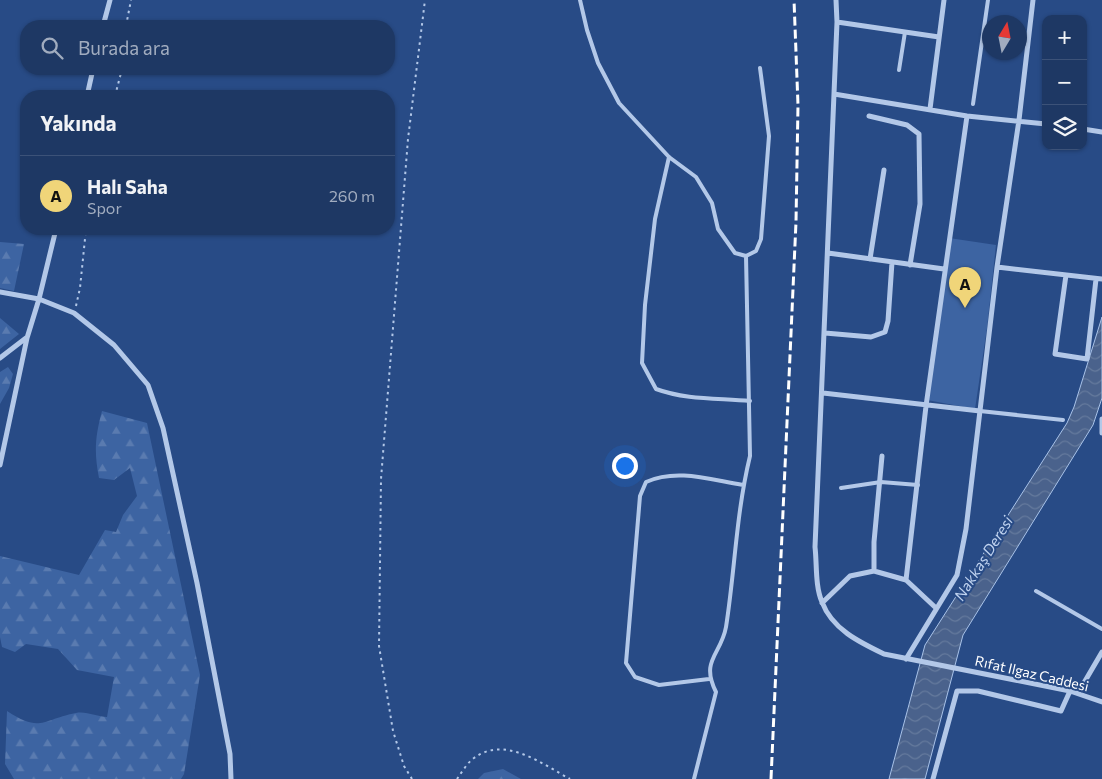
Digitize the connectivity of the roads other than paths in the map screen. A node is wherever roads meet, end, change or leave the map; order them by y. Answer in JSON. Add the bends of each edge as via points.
{"nodes":[{"id":1,"x":110,"y":0,"type":"edge"},
{"id":2,"x":580,"y":0,"type":"edge"},
{"id":3,"x":836,"y":0,"type":"edge"},
{"id":4,"x":944,"y":0,"type":"edge"},
{"id":5,"x":988,"y":0,"type":"edge"},
{"id":6,"x":1033,"y":0,"type":"edge"},
{"id":7,"x":105,"y":20,"type":"edge"},
{"id":8,"x":837,"y":22,"type":"junction"},
{"id":9,"x":904,"y":32,"type":"junction"},
{"id":10,"x":939,"y":37,"type":"junction"},
{"id":11,"x":760,"y":68,"type":"dead end"},
{"id":12,"x":899,"y":70,"type":"dead end"},
{"id":13,"x":92,"y":75,"type":"edge"},
{"id":14,"x":88,"y":90,"type":"edge"},
{"id":15,"x":834,"y":94,"type":"junction"},
{"id":16,"x":973,"y":104,"type":"dead end"},
{"id":17,"x":930,"y":109,"type":"junction"},
{"id":18,"x":869,"y":116,"type":"dead end"},
{"id":19,"x":967,"y":116,"type":"junction"},
{"id":20,"x":1019,"y":120,"type":"junction"},
{"id":21,"x":1042,"y":123,"type":"edge"},
{"id":22,"x":1087,"y":130,"type":"edge"},
{"id":23,"x":1102,"y":132,"type":"edge"},
{"id":24,"x":669,"y":157,"type":"junction"},
{"id":25,"x":884,"y":170,"type":"dead end"},
{"id":26,"x":55,"y":235,"type":"edge"},
{"id":27,"x":828,"y":253,"type":"junction"},
{"id":28,"x":746,"y":256,"type":"junction"},
{"id":29,"x":870,"y":259,"type":"junction"},
{"id":30,"x":892,"y":262,"type":"junction"},
{"id":31,"x":910,"y":265,"type":"junction"},
{"id":32,"x":997,"y":268,"type":"junction"},
{"id":33,"x":944,"y":269,"type":"junction"},
{"id":34,"x":1066,"y":275,"type":"junction"},
{"id":35,"x":1099,"y":279,"type":"edge"},
{"id":36,"x":0,"y":292,"type":"edge"},
{"id":37,"x":39,"y":299,"type":"junction"},
{"id":38,"x":825,"y":333,"type":"junction"},
{"id":39,"x":27,"y":338,"type":"junction"},
{"id":40,"x":0,"y":358,"type":"edge"},
{"id":41,"x":823,"y":393,"type":"junction"},
{"id":42,"x":750,"y":401,"type":"junction"},
{"id":43,"x":926,"y":406,"type":"junction"},
{"id":44,"x":980,"y":411,"type":"junction"},
{"id":45,"x":1102,"y":419,"type":"edge"},
{"id":46,"x":1063,"y":420,"type":"dead end"},
{"id":47,"x":1102,"y":433,"type":"edge"},
{"id":48,"x":882,"y":456,"type":"dead end"},
{"id":49,"x":0,"y":465,"type":"edge"},
{"id":50,"x":880,"y":482,"type":"junction"},
{"id":51,"x":743,"y":485,"type":"junction"},
{"id":52,"x":918,"y":485,"type":"junction"},
{"id":53,"x":841,"y":488,"type":"dead end"},
{"id":54,"x":874,"y":571,"type":"junction"},
{"id":55,"x":906,"y":580,"type":"junction"},
{"id":56,"x":1036,"y":591,"type":"dead end"},
{"id":57,"x":822,"y":603,"type":"junction"},
{"id":58,"x":936,"y":608,"type":"junction"},
{"id":59,"x":1102,"y":628,"type":"edge"},
{"id":60,"x":1102,"y":652,"type":"edge"},
{"id":61,"x":906,"y":658,"type":"junction"},
{"id":62,"x":709,"y":679,"type":"junction"},
{"id":63,"x":1070,"y":691,"type":"junction"},
{"id":64,"x":1078,"y":693,"type":"junction"},
{"id":65,"x":1102,"y":702,"type":"edge"},
{"id":66,"x":231,"y":779,"type":"edge"},
{"id":67,"x":694,"y":779,"type":"edge"},
{"id":68,"x":934,"y":779,"type":"edge"}],
"edges":[{"from":1,"to":7,"type":"street"},
{"from":2,"to":24,"type":"lane","via":[[598,64],[619,103]]},
{"from":3,"to":8,"type":"street"},
{"from":4,"to":10,"type":"street"},
{"from":5,"to":16,"type":"lane"},
{"from":6,"to":20,"type":"street"},
{"from":8,"to":9,"type":"street"},
{"from":8,"to":15,"type":"street"},
{"from":9,"to":10,"type":"street"},
{"from":9,"to":12,"type":"lane"},
{"from":10,"to":17,"type":"street"},
{"from":11,"to":28,"type":"lane","via":[[769,136],[761,239],[756,251]]},
{"from":13,"to":14,"type":"street"},
{"from":15,"to":17,"type":"street"},
{"from":15,"to":27,"type":"street"},
{"from":17,"to":19,"type":"street"},
{"from":18,"to":31,"type":"street","via":[[907,124],[919,134],[920,204]]},
{"from":19,"to":20,"type":"street"},
{"from":19,"to":33,"type":"street"},
{"from":20,"to":21,"type":"street"},
{"from":20,"to":32,"type":"street"},
{"from":22,"to":23,"type":"street"},
{"from":24,"to":28,"type":"lane","via":[[696,177],[712,203],[718,229],[735,253]]},
{"from":24,"to":42,"type":"lane","via":[[655,219],[644,304],[642,363],[656,389],[662,392],[676,396]]},
{"from":25,"to":29,"type":"street"},
{"from":26,"to":37,"type":"street"},
{"from":27,"to":29,"type":"street"},
{"from":27,"to":38,"type":"street"},
{"from":28,"to":42,"type":"lane"},
{"from":29,"to":30,"type":"street"},
{"from":30,"to":31,"type":"street"},
{"from":30,"to":38,"type":"street","via":[[885,332],[871,337]]},
{"from":31,"to":33,"type":"street"},
{"from":32,"to":34,"type":"street"},
{"from":32,"to":44,"type":"street"},
{"from":33,"to":43,"type":"street"},
{"from":34,"to":35,"type":"street"},
{"from":34,"to":35,"type":"street","via":[[1055,354],[1087,359]]},
{"from":36,"to":37,"type":"street"},
{"from":37,"to":39,"type":"street"},
{"from":37,"to":66,"type":"street","via":[[74,313],[114,345],[148,386],[163,428],[197,583],[230,754]]},
{"from":38,"to":41,"type":"street"},
{"from":39,"to":40,"type":"street"},
{"from":39,"to":49,"type":"street"},
{"from":41,"to":43,"type":"street"},
{"from":41,"to":57,"type":"street","via":[[815,547]]},
{"from":42,"to":51,"type":"lane","via":[[750,456]]},
{"from":43,"to":44,"type":"street"},
{"from":43,"to":52,"type":"street"},
{"from":44,"to":46,"type":"lane"},
{"from":44,"to":58,"type":"street","via":[[966,529],[957,575]]},
{"from":45,"to":47,"type":"street"},
{"from":48,"to":50,"type":"street"},
{"from":50,"to":52,"type":"lane"},
{"from":50,"to":53,"type":"lane"},
{"from":50,"to":54,"type":"street"},
{"from":51,"to":62,"type":"lane","via":[[725,630],[711,662]]},
{"from":51,"to":62,"type":"lane","via":[[677,474],[659,476],[646,482],[640,496],[626,663],[635,677],[659,685]]},
{"from":52,"to":55,"type":"street"},
{"from":54,"to":55,"type":"street"},
{"from":54,"to":57,"type":"street","via":[[850,576]]},
{"from":55,"to":58,"type":"street"},
{"from":56,"to":59,"type":"lane"},
{"from":57,"to":61,"type":"street","via":[[837,626],[860,642],[884,654]]},
{"from":58,"to":61,"type":"street"},
{"from":60,"to":64,"type":"street"},
{"from":61,"to":63,"type":"street","name":"Rıfat Ilgaz Caddesi"},
{"from":62,"to":67,"type":"lane","via":[[716,692]]},
{"from":63,"to":64,"type":"street","name":"Rıfat Ilgaz Caddesi"},
{"from":63,"to":68,"type":"street","via":[[1061,711],[978,691],[957,691]]},
{"from":64,"to":65,"type":"street","name":"Rıfat Ilgaz Caddesi"}]}
